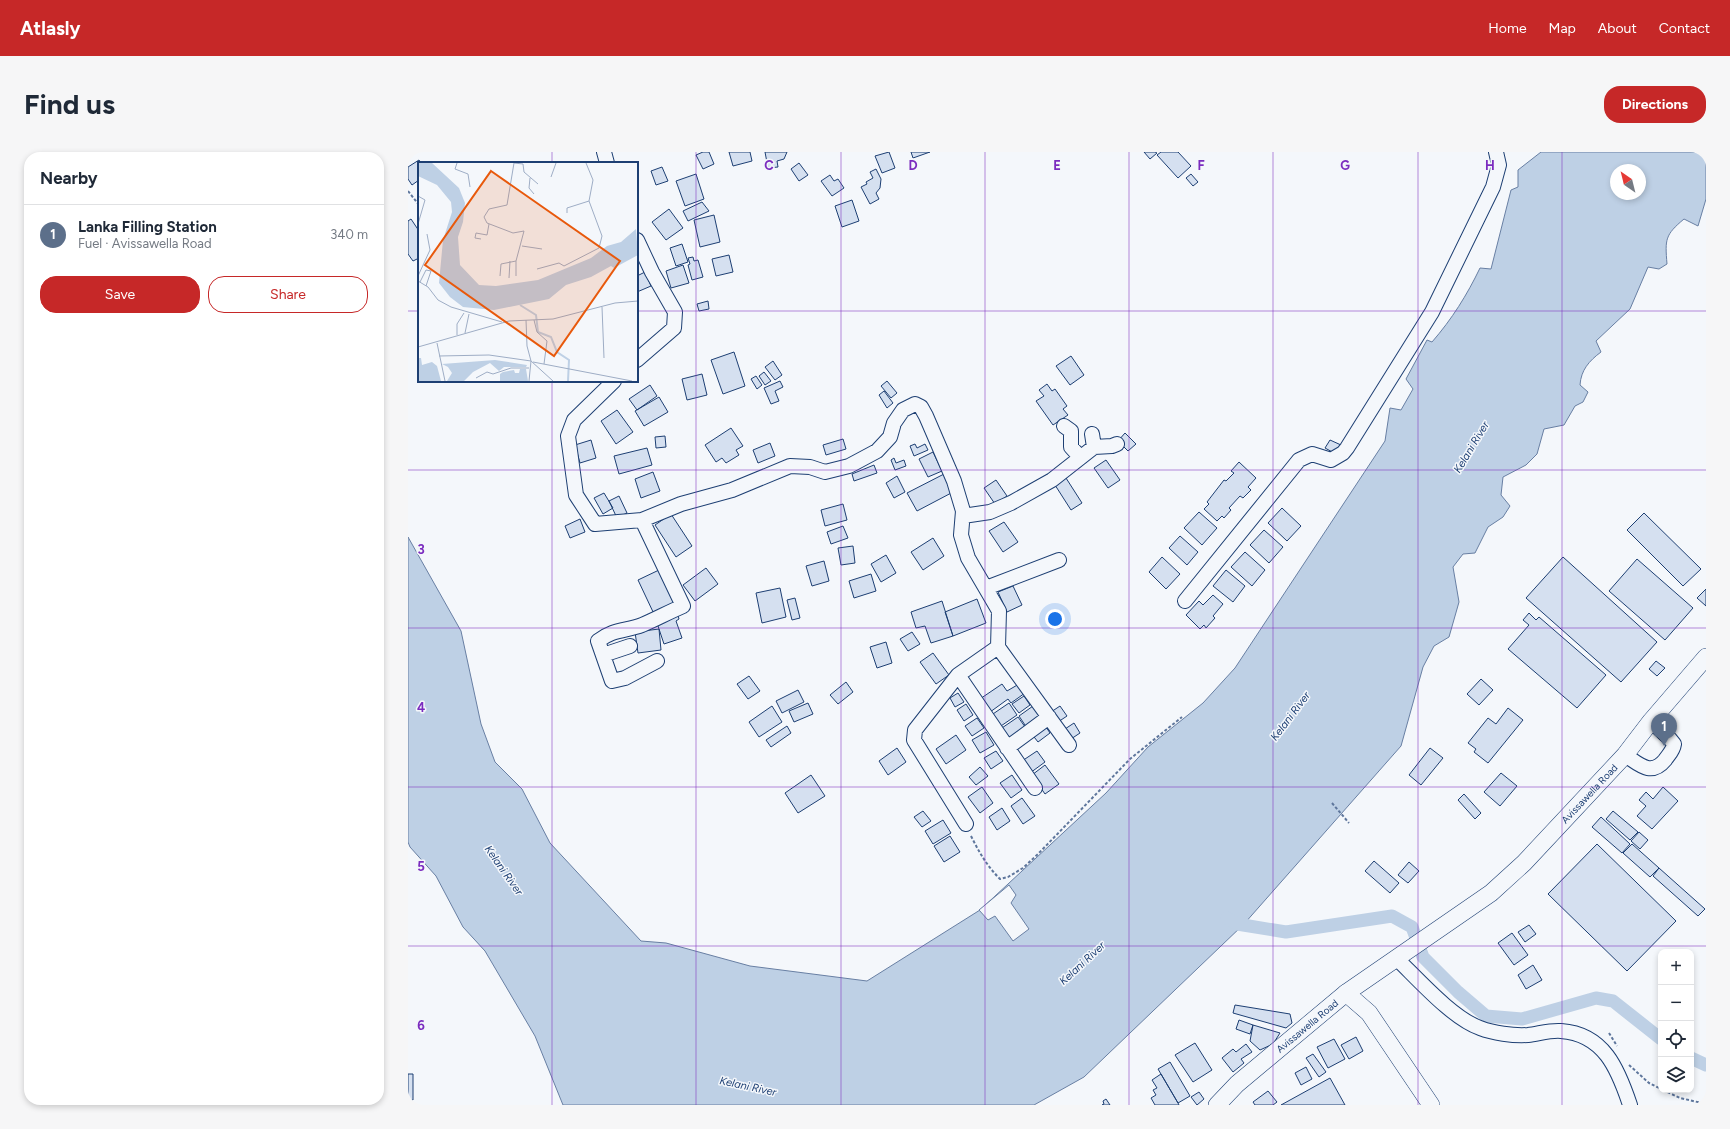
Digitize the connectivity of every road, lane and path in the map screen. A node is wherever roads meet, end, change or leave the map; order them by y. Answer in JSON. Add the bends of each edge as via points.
{"nodes":[{"id":1,"x":604,"y":152,"type":"edge"},
{"id":2,"x":1496,"y":152,"type":"edge"},
{"id":3,"x":607,"y":162,"type":"edge"},
{"id":4,"x":408,"y":191,"type":"edge"},
{"id":5,"x":418,"y":204,"type":"edge"},
{"id":6,"x":638,"y":242,"type":"edge"},
{"id":7,"x":638,"y":359,"type":"edge"},
{"id":8,"x":613,"y":382,"type":"edge"},
{"id":9,"x":1064,"y":426,"type":"dead end"},
{"id":10,"x":1117,"y":444,"type":"dead end"},
{"id":11,"x":1080,"y":457,"type":"junction"},
{"id":12,"x":963,"y":516,"type":"junction"},
{"id":13,"x":642,"y":520,"type":"junction"},
{"id":14,"x":1059,"y":560,"type":"dead end"},
{"id":15,"x":986,"y":588,"type":"junction"},
{"id":16,"x":1185,"y":601,"type":"dead end"},
{"id":17,"x":630,"y":646,"type":"dead end"},
{"id":18,"x":998,"y":647,"type":"junction"},
{"id":19,"x":603,"y":655,"type":"junction"},
{"id":20,"x":1706,"y":657,"type":"edge"},
{"id":21,"x":657,"y":661,"type":"dead end"},
{"id":22,"x":958,"y":675,"type":"junction"},
{"id":23,"x":1049,"y":717,"type":"junction"},
{"id":24,"x":1182,"y":717,"type":"dead end"},
{"id":25,"x":1651,"y":721,"type":"junction"},
{"id":26,"x":1069,"y":745,"type":"dead end"},
{"id":27,"x":1007,"y":748,"type":"junction"},
{"id":28,"x":1625,"y":755,"type":"junction"},
{"id":29,"x":1035,"y":788,"type":"dead end"},
{"id":30,"x":1332,"y":803,"type":"dead end"},
{"id":31,"x":1349,"y":823,"type":"dead end"},
{"id":32,"x":966,"y":824,"type":"joint"},
{"id":33,"x":1399,"y":956,"type":"junction"},
{"id":34,"x":1346,"y":993,"type":"junction"},
{"id":35,"x":1609,"y":1033,"type":"dead end"},
{"id":36,"x":1620,"y":1052,"type":"dead end"},
{"id":37,"x":1628,"y":1064,"type":"dead end"},
{"id":38,"x":1658,"y":1088,"type":"edge"},
{"id":39,"x":1669,"y":1093,"type":"edge"},
{"id":40,"x":1706,"y":1104,"type":"edge"},
{"id":41,"x":1217,"y":1105,"type":"edge"},
{"id":42,"x":1431,"y":1105,"type":"edge"},
{"id":43,"x":1630,"y":1105,"type":"edge"}],
"edges":[{"from":1,"to":3,"type":"street"},
{"from":2,"to":16,"type":"street","via":[[1499,165],[1493,186],[1432,312],[1347,448],[1331,460],[1312,454],[1299,460]]},
{"from":4,"to":5,"type":"path"},
{"from":6,"to":7,"type":"street","via":[[675,312],[674,328]]},
{"from":8,"to":13,"type":"street","via":[[574,420],[568,436],[576,495],[595,524]]},
{"from":9,"to":11,"type":"street","via":[[1071,431],[1071,447]]},
{"from":10,"to":11,"type":"street","via":[[1112,446],[1093,440]]},
{"from":11,"to":12,"type":"street","via":[[1052,480],[1011,503],[990,512]]},
{"from":12,"to":13,"type":"street","via":[[954,481],[933,430],[921,407],[915,404],[903,410],[894,423],[890,437],[877,451],[849,466],[825,472],[810,467],[790,466],[732,490],[682,504]]},
{"from":12,"to":15,"type":"street","via":[[961,535],[968,558]]},
{"from":13,"to":19,"type":"street","via":[[683,606],[641,626],[605,635],[598,641]]},
{"from":14,"to":15,"type":"street"},
{"from":15,"to":18,"type":"street","via":[[999,611]]},
{"from":17,"to":19,"type":"street"},
{"from":18,"to":22,"type":"street"},
{"from":18,"to":23,"type":"street"},
{"from":19,"to":21,"type":"street","via":[[612,681],[626,678]]},
{"from":20,"to":25,"type":"main road","name":"Avissawella Road"},
{"from":22,"to":27,"type":"street"},
{"from":22,"to":32,"type":"street","via":[[913,735]]},
{"from":23,"to":26,"type":"street"},
{"from":23,"to":27,"type":"street"},
{"from":24,"to":32,"type":"path","via":[[1130,759],[1038,854],[1008,877],[1000,879],[980,856]]},
{"from":25,"to":28,"type":"main road","name":"Avissawella Road"},
{"from":25,"to":28,"type":"street","via":[[1670,738],[1674,744],[1673,750],[1659,766],[1652,769],[1644,768]]},
{"from":27,"to":29,"type":"street"},
{"from":28,"to":33,"type":"main road","name":"Avissawella Road","via":[[1524,863],[1491,893]]},
{"from":30,"to":31,"type":"path"},
{"from":33,"to":34,"type":"main road","name":"Avissawella Road"},
{"from":33,"to":43,"type":"street","via":[[1460,1018],[1480,1028],[1525,1035],[1560,1031],[1593,1040],[1609,1058],[1622,1080]]},
{"from":34,"to":41,"type":"main road","name":"Avissawella Road","via":[[1237,1084]]},
{"from":34,"to":42,"type":"main road","via":[[1369,1013]]},
{"from":35,"to":36,"type":"path"},
{"from":37,"to":38,"type":"path"},
{"from":39,"to":40,"type":"path"}]}
